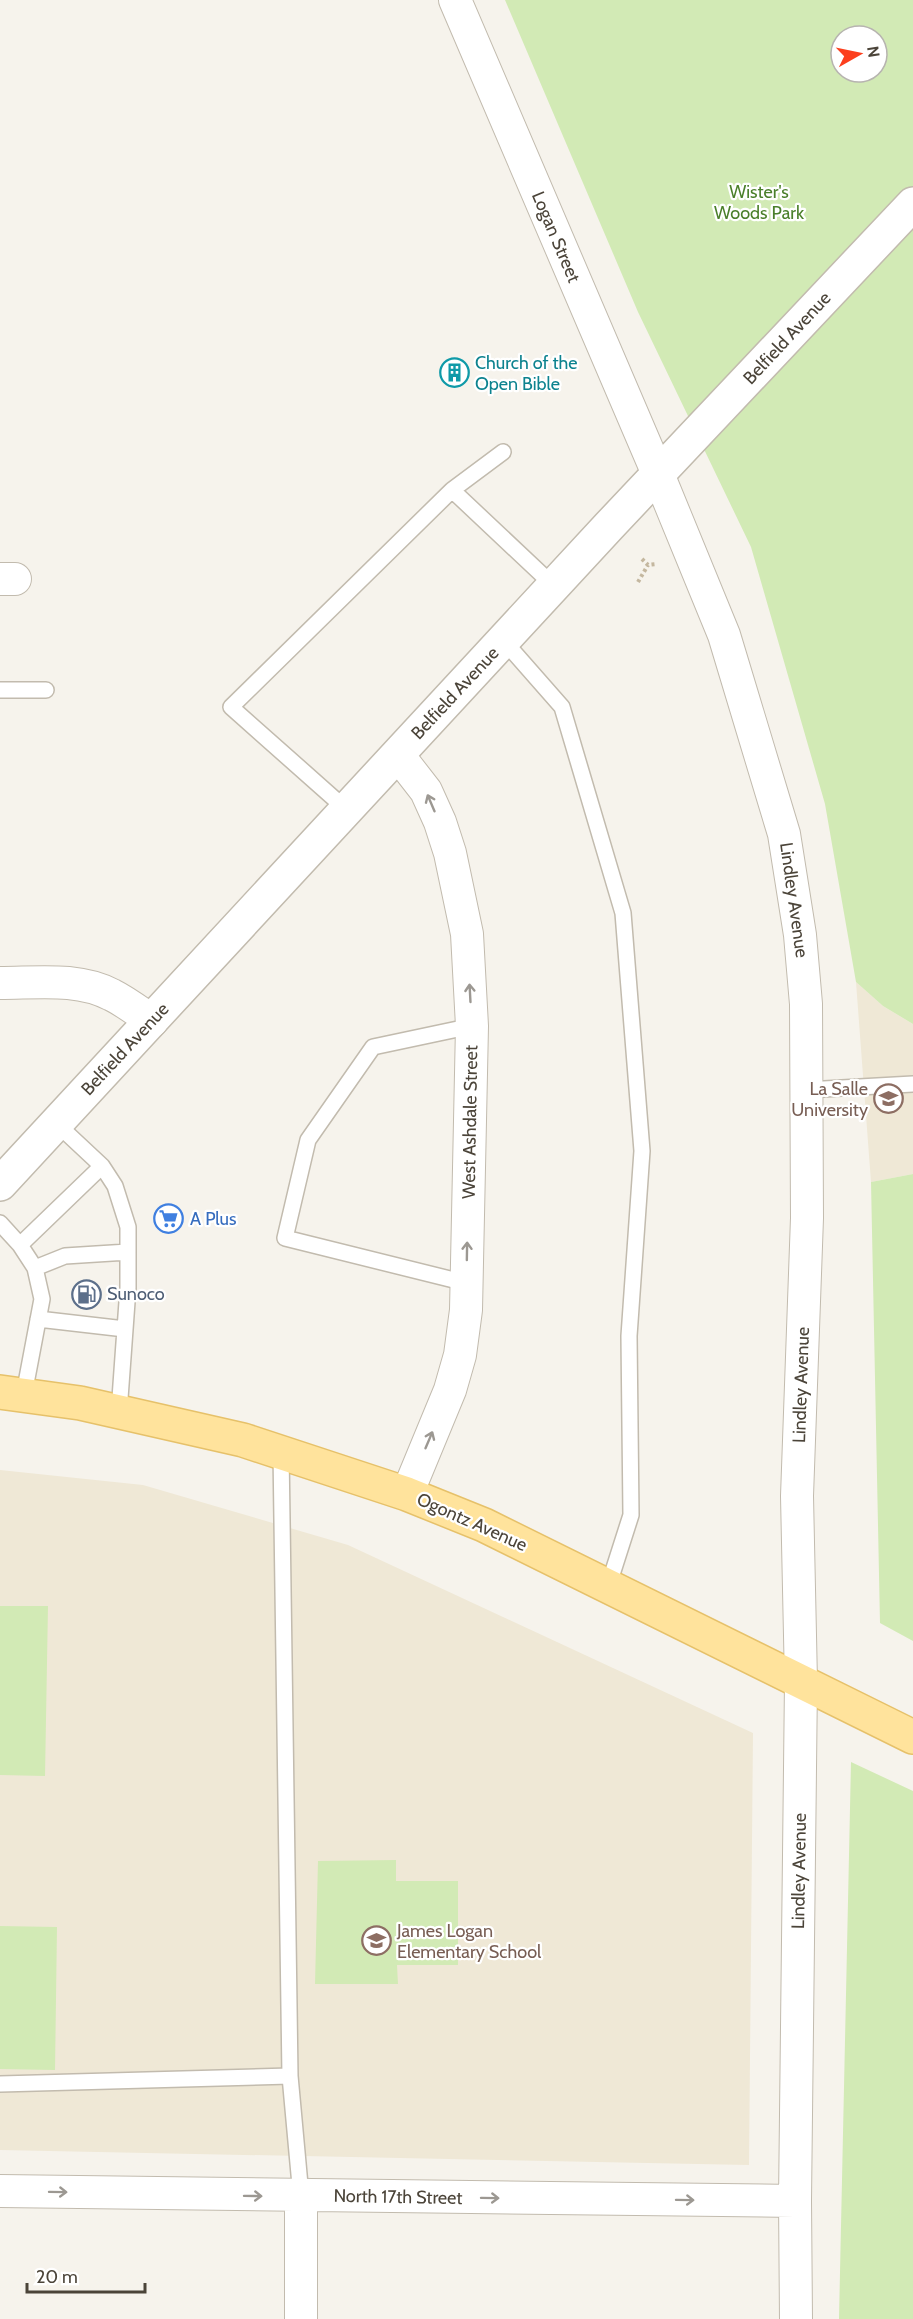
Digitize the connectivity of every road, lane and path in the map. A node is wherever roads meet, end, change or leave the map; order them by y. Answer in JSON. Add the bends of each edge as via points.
{"nodes":[{"id":1,"x":455,"y":0,"type":"edge"},
{"id":2,"x":913,"y":204,"type":"edge"},
{"id":3,"x":503,"y":452,"type":"dead end"},
{"id":4,"x":658,"y":474,"type":"junction"},
{"id":5,"x":452,"y":490,"type":"junction"},
{"id":6,"x":642,"y":559,"type":"dead end"},
{"id":7,"x":659,"y":564,"type":"dead end"},
{"id":8,"x":648,"y":565,"type":"junction"},
{"id":9,"x":638,"y":582,"type":"dead end"},
{"id":10,"x":554,"y":586,"type":"junction"},
{"id":11,"x":504,"y":641,"type":"junction"},
{"id":12,"x":0,"y":690,"type":"edge"},
{"id":13,"x":46,"y":690,"type":"dead end"},
{"id":14,"x":398,"y":755,"type":"junction"},
{"id":15,"x":347,"y":810,"type":"junction"},
{"id":16,"x":0,"y":983,"type":"edge"},
{"id":17,"x":152,"y":1021,"type":"junction"},
{"id":18,"x":472,"y":1026,"type":"junction"},
{"id":19,"x":913,"y":1084,"type":"edge"},
{"id":20,"x":806,"y":1090,"type":"junction"},
{"id":21,"x":56,"y":1123,"type":"junction"},
{"id":22,"x":102,"y":1166,"type":"junction"},
{"id":23,"x":0,"y":1184,"type":"edge"},
{"id":24,"x":0,"y":1223,"type":"edge"},
{"id":25,"x":20,"y":1245,"type":"junction"},
{"id":26,"x":128,"y":1252,"type":"junction"},
{"id":27,"x":35,"y":1268,"type":"junction"},
{"id":28,"x":466,"y":1283,"type":"junction"},
{"id":29,"x":38,"y":1319,"type":"junction"},
{"id":30,"x":125,"y":1329,"type":"junction"},
{"id":31,"x":12,"y":1393,"type":"edge"},
{"id":32,"x":119,"y":1412,"type":"junction"},
{"id":33,"x":280,"y":1451,"type":"junction"},
{"id":34,"x":407,"y":1494,"type":"junction"},
{"id":35,"x":608,"y":1587,"type":"junction"},
{"id":36,"x":801,"y":1682,"type":"junction"},
{"id":37,"x":913,"y":1737,"type":"edge"},
{"id":38,"x":290,"y":2076,"type":"junction"},
{"id":39,"x":0,"y":2084,"type":"edge"},
{"id":40,"x":0,"y":2191,"type":"edge"},
{"id":41,"x":302,"y":2196,"type":"junction"},
{"id":42,"x":795,"y":2201,"type":"junction"},
{"id":43,"x":301,"y":2319,"type":"edge"},
{"id":44,"x":796,"y":2319,"type":"edge"}],
"edges":[{"from":1,"to":4,"type":"street","name":"Logan Street"},
{"from":2,"to":4,"type":"street","name":"Belfield Avenue"},
{"from":3,"to":5,"type":"lane"},
{"from":4,"to":10,"type":"street","name":"Belfield Avenue"},
{"from":4,"to":20,"type":"street","name":"Lindley Avenue","via":[[724,635],[784,834],[806,1004]]},
{"from":5,"to":10,"type":"lane"},
{"from":5,"to":15,"type":"lane","via":[[231,708]]},
{"from":6,"to":8,"type":"path"},
{"from":7,"to":8,"type":"path"},
{"from":8,"to":9,"type":"path"},
{"from":10,"to":11,"type":"street","name":"Belfield Avenue"},
{"from":11,"to":14,"type":"street","name":"Belfield Avenue"},
{"from":11,"to":35,"type":"lane","via":[[561,707],[623,913],[642,1151],[629,1336],[631,1515]]},
{"from":12,"to":13,"type":"lane"},
{"from":14,"to":15,"type":"street","name":"Belfield Avenue"},
{"from":18,"to":14,"type":"street","name":"West Ashdale Street","one_way":true,"via":[[467,934],[450,853],[426,791]]},
{"from":15,"to":17,"type":"street","name":"Belfield Avenue"},
{"from":16,"to":17,"type":"street","via":[[88,986],[112,995]]},
{"from":17,"to":21,"type":"street","name":"Belfield Avenue"},
{"from":28,"to":18,"type":"street","name":"West Ashdale Street","one_way":true},
{"from":18,"to":28,"type":"lane","via":[[373,1047],[308,1140],[285,1238]]},
{"from":19,"to":20,"type":"lane"},
{"from":20,"to":36,"type":"street","name":"Lindley Avenue","via":[[807,1218],[798,1496]]},
{"from":21,"to":22,"type":"lane"},
{"from":21,"to":23,"type":"street","name":"Belfield Avenue"},
{"from":22,"to":25,"type":"lane"},
{"from":22,"to":26,"type":"lane","via":[[115,1186],[128,1227]]},
{"from":24,"to":25,"type":"lane"},
{"from":25,"to":27,"type":"lane"},
{"from":26,"to":27,"type":"lane","via":[[65,1256]]},
{"from":26,"to":30,"type":"lane"},
{"from":27,"to":29,"type":"lane","via":[[42,1299]]},
{"from":34,"to":28,"type":"street","name":"West Ashdale Street","one_way":true,"via":[[450,1390],[460,1354]]},
{"from":29,"to":30,"type":"lane"},
{"from":29,"to":31,"type":"lane"},
{"from":30,"to":32,"type":"lane"},
{"from":31,"to":32,"type":"main road","name":"Ogontz Avenue"},
{"from":32,"to":33,"type":"main road","name":"Ogontz Avenue"},
{"from":33,"to":34,"type":"main road","name":"Ogontz Avenue"},
{"from":33,"to":38,"type":"lane"},
{"from":34,"to":35,"type":"main road","name":"Ogontz Avenue","via":[[484,1525]]},
{"from":35,"to":36,"type":"main road","name":"Ogontz Avenue"},
{"from":36,"to":37,"type":"main road","name":"Ogontz Avenue"},
{"from":36,"to":42,"type":"street","name":"Lindley Avenue"},
{"from":38,"to":39,"type":"lane"},
{"from":38,"to":41,"type":"lane"},
{"from":40,"to":41,"type":"street","name":"North 17th Street","one_way":true},
{"from":41,"to":42,"type":"street","name":"North 17th Street","one_way":true},
{"from":41,"to":43,"type":"street"},
{"from":42,"to":44,"type":"street","name":"Lindley Avenue"}]}
